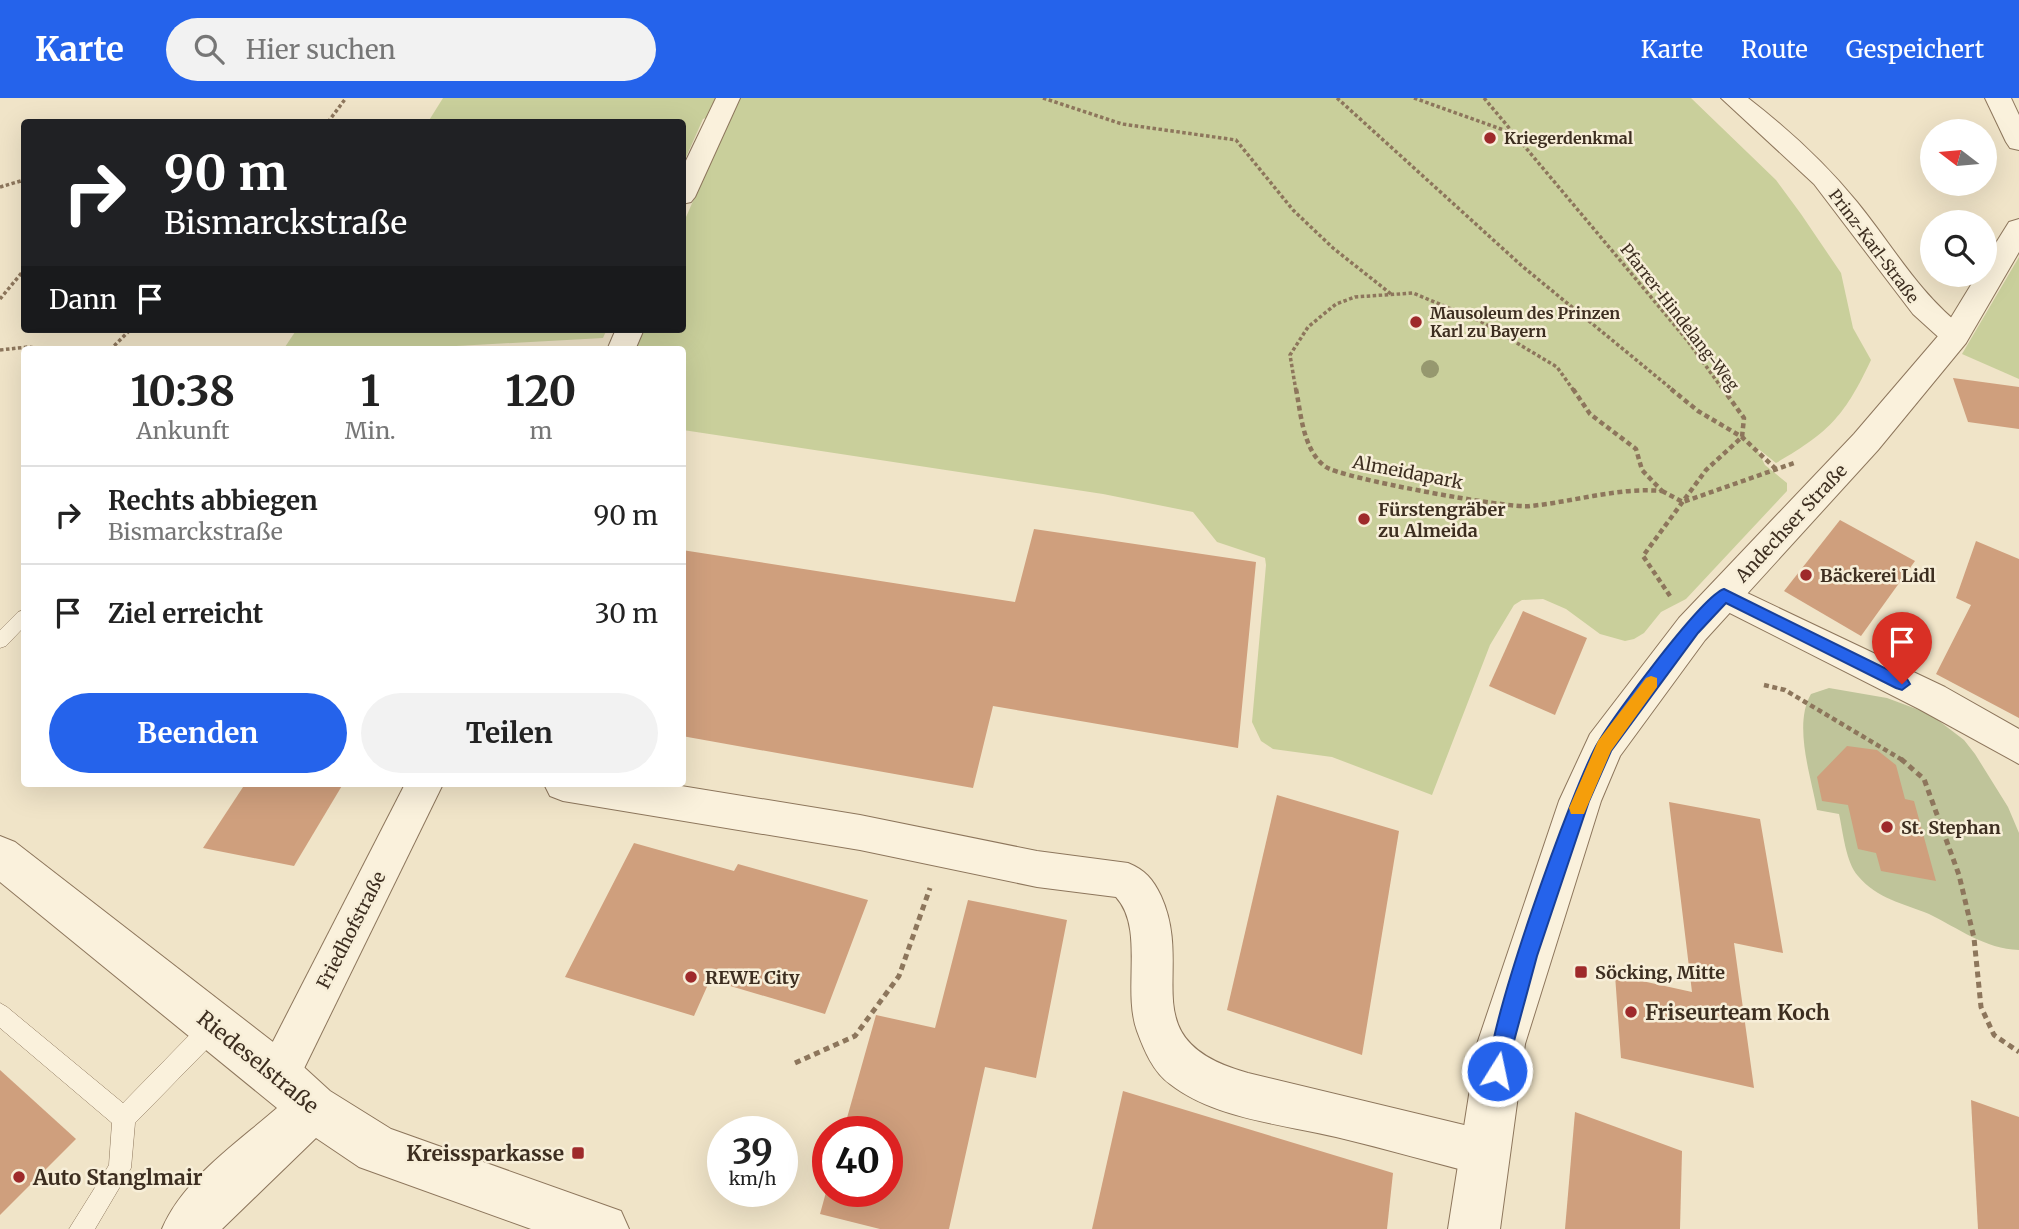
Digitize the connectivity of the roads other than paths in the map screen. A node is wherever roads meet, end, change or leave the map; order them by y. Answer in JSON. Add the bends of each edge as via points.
{"nodes":[{"id":1,"x":728,"y":98,"type":"edge"},
{"id":2,"x":1733,"y":98,"type":"edge"},
{"id":3,"x":1998,"y":98,"type":"edge"},
{"id":4,"x":2019,"y":142,"type":"edge"},
{"id":5,"x":686,"y":188,"type":"edge"},
{"id":6,"x":2019,"y":228,"type":"edge"},
{"id":7,"x":1955,"y":336,"type":"junction"},
{"id":8,"x":1724,"y":595,"type":"junction"},
{"id":9,"x":21,"y":620,"type":"edge"},
{"id":10,"x":0,"y":641,"type":"edge"},
{"id":11,"x":2019,"y":748,"type":"edge"},
{"id":12,"x":423,"y":787,"type":"edge"},
{"id":13,"x":581,"y":787,"type":"edge"},
{"id":14,"x":0,"y":856,"type":"edge"},
{"id":15,"x":0,"y":1014,"type":"edge"},
{"id":16,"x":215,"y":1026,"type":"junction"},
{"id":17,"x":296,"y":1092,"type":"junction"},
{"id":18,"x":124,"y":1118,"type":"junction"},
{"id":19,"x":1485,"y":1153,"type":"junction"},
{"id":20,"x":80,"y":1229,"type":"edge"},
{"id":21,"x":188,"y":1229,"type":"edge"},
{"id":22,"x":603,"y":1229,"type":"edge"},
{"id":23,"x":1474,"y":1229,"type":"edge"}],
"edges":[{"from":1,"to":5,"type":"street"},
{"from":2,"to":7,"type":"street","name":"Prinz-Karl-Straße","via":[[1827,182],[1902,288],[1931,319]]},
{"from":3,"to":4,"type":"street"},
{"from":6,"to":7,"type":"street","name":"Andechser Straße"},
{"from":7,"to":8,"type":"street","name":"Andechser Straße","via":[[1866,442]]},
{"from":8,"to":11,"type":"street","via":[[1932,698]]},
{"from":8,"to":19,"type":"street","name":"Andechser Straße","via":[[1692,629],[1604,746],[1580,801],[1501,1044]]},
{"from":9,"to":10,"type":"lane"},
{"from":12,"to":17,"type":"street","name":"Friedhofstraße"},
{"from":13,"to":19,"type":"street","via":[[1128,882],[1148,919],[1151,1002],[1159,1032],[1184,1069],[1232,1089]]},
{"from":14,"to":16,"type":"street","name":"Riedeselstraße"},
{"from":15,"to":18,"type":"lane"},
{"from":16,"to":17,"type":"street","name":"Riedeselstraße"},
{"from":16,"to":18,"type":"lane"},
{"from":17,"to":21,"type":"street"},
{"from":17,"to":22,"type":"street","name":"Riedeselstraße","via":[[377,1149]]},
{"from":18,"to":20,"type":"lane","via":[[120,1168]]},
{"from":19,"to":23,"type":"street","name":"Andechser Straße"}]}
